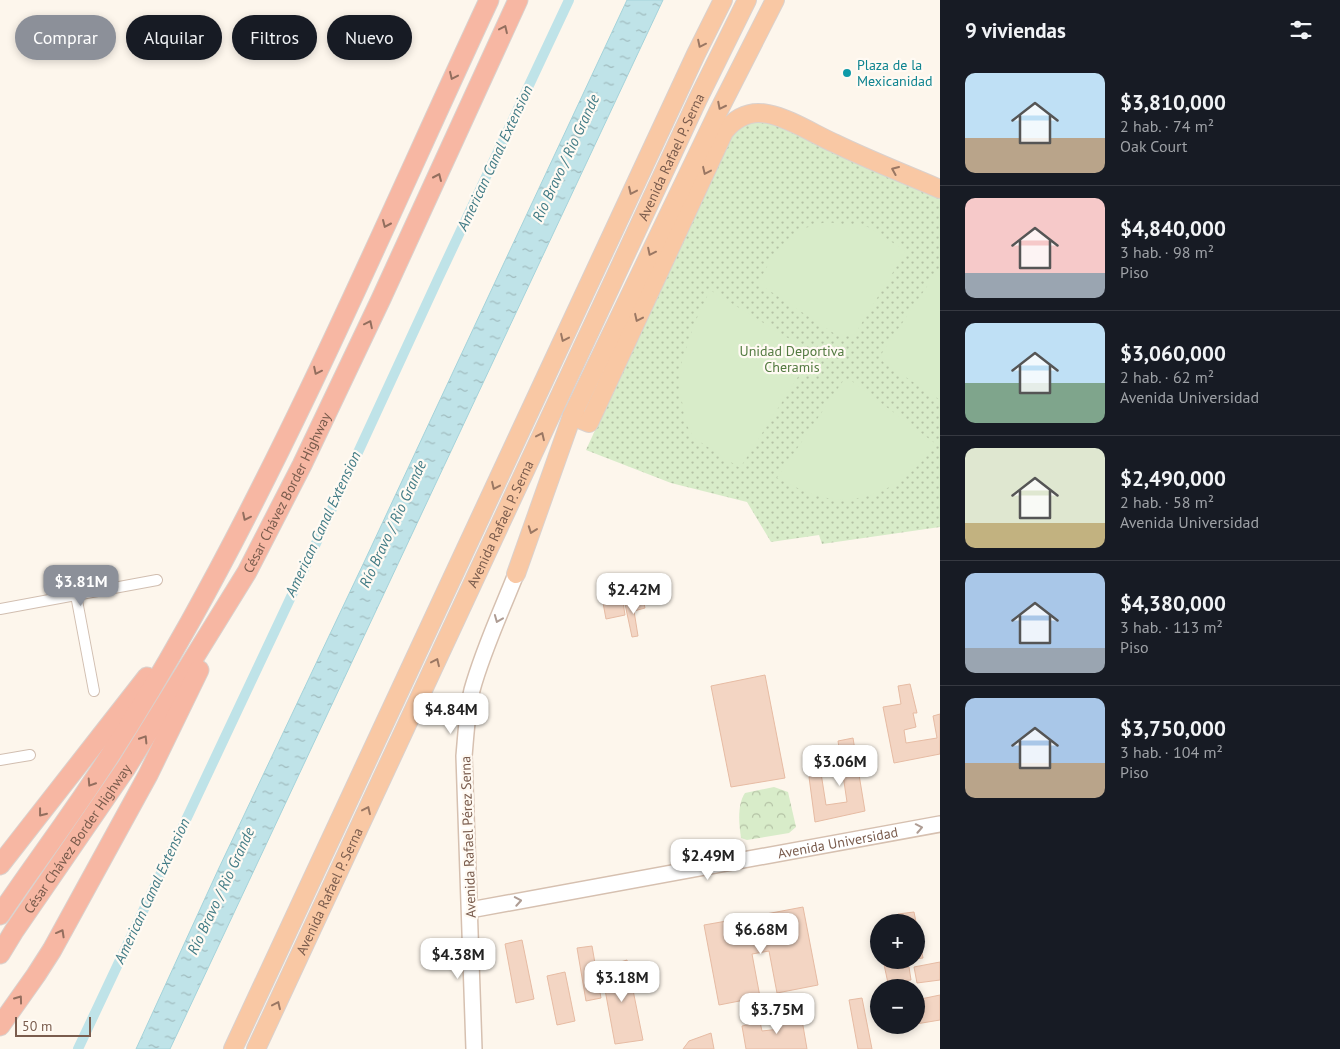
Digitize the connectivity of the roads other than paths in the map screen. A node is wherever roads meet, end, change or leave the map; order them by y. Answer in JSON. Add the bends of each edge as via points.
{"nodes":[{"id":1,"x":489,"y":0,"type":"edge"},
{"id":2,"x":518,"y":0,"type":"edge"},
{"id":3,"x":723,"y":0,"type":"edge"},
{"id":4,"x":747,"y":0,"type":"edge"},
{"id":5,"x":776,"y":0,"type":"edge"},
{"id":6,"x":940,"y":189,"type":"edge"},
{"id":7,"x":572,"y":416,"type":"junction"},
{"id":8,"x":247,"y":572,"type":"junction"},
{"id":9,"x":516,"y":574,"type":"joint"},
{"id":10,"x":156,"y":580,"type":"dead end"},
{"id":11,"x":76,"y":595,"type":"junction"},
{"id":12,"x":0,"y":609,"type":"edge"},
{"id":13,"x":190,"y":622,"type":"junction"},
{"id":14,"x":94,"y":691,"type":"dead end"},
{"id":15,"x":30,"y":755,"type":"dead end"},
{"id":16,"x":0,"y":760,"type":"edge"},
{"id":17,"x":940,"y":824,"type":"edge"},
{"id":18,"x":14,"y":848,"type":"junction"},
{"id":19,"x":0,"y":861,"type":"edge"},
{"id":20,"x":0,"y":865,"type":"edge"},
{"id":21,"x":470,"y":910,"type":"junction"},
{"id":22,"x":0,"y":916,"type":"edge"},
{"id":23,"x":0,"y":954,"type":"edge"},
{"id":24,"x":1,"y":1024,"type":"edge"},
{"id":25,"x":233,"y":1049,"type":"edge"},
{"id":26,"x":256,"y":1049,"type":"edge"},
{"id":27,"x":474,"y":1049,"type":"edge"}],
"edges":[{"from":1,"to":13,"type":"highway","name":"César Chávez Border Highway","one_way":true,"via":[[370,261],[238,533]]},
{"from":8,"to":2,"type":"highway","name":"César Chávez Border Highway","one_way":true,"via":[[298,474],[381,299]]},
{"from":3,"to":25,"type":"highway","name":"Avenida Rafael P. Serna","one_way":true},
{"from":26,"to":4,"type":"highway","name":"Avenida Rafael P. Serna","one_way":true},
{"from":5,"to":7,"type":"highway","one_way":true,"via":[[718,112]]},
{"from":6,"to":7,"type":"highway","one_way":true,"via":[[780,118],[760,113],[736,120],[724,132],[589,423]]},
{"from":7,"to":9,"type":"highway","one_way":true},
{"from":23,"to":8,"type":"highway","name":"César Chávez Border Highway","one_way":true,"via":[[126,768]]},
{"from":24,"to":8,"type":"highway","one_way":true,"via":[[36,975],[110,846]]},
{"from":9,"to":21,"type":"main road","name":"Avenida Rafael Pérez Serna","one_way":true,"via":[[482,661],[467,718],[464,756]]},
{"from":10,"to":11,"type":"street"},
{"from":11,"to":12,"type":"street"},
{"from":11,"to":14,"type":"street"},
{"from":13,"to":18,"type":"highway","one_way":true},
{"from":13,"to":22,"type":"highway","name":"César Chávez Border Highway","one_way":true,"via":[[141,707]]},
{"from":15,"to":16,"type":"street"},
{"from":21,"to":17,"type":"main road","name":"Avenida Universidad","one_way":true},
{"from":18,"to":19,"type":"highway"},
{"from":18,"to":20,"type":"highway"},
{"from":21,"to":27,"type":"main road","name":"Avenida Rafael Pérez Serna"}]}
